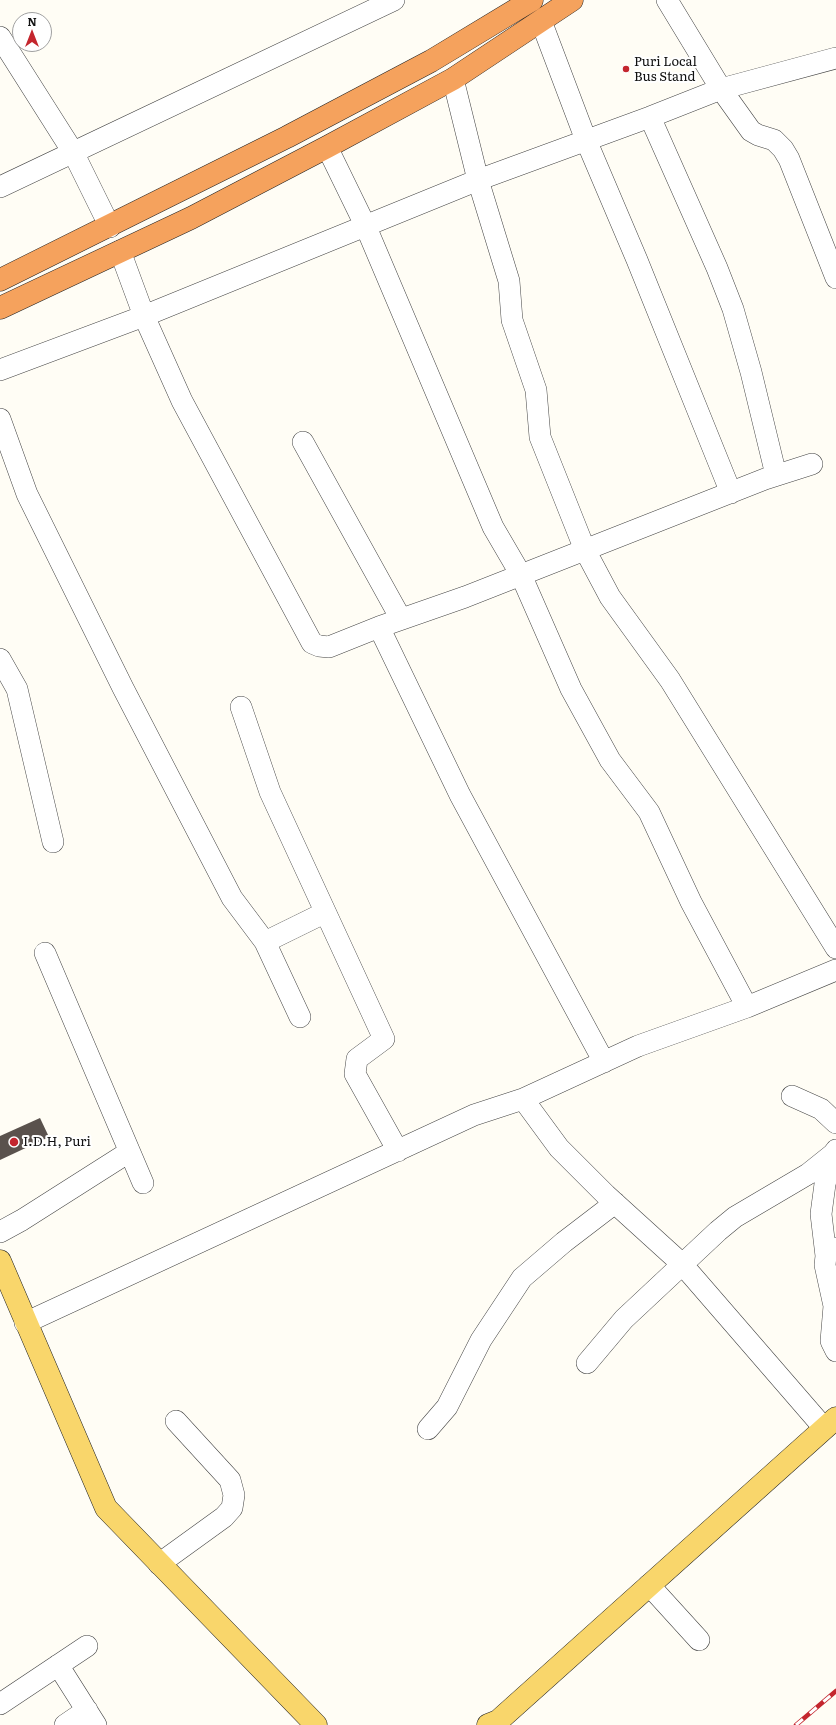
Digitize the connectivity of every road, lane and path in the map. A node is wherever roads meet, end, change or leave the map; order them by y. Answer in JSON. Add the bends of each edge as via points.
{"nodes":[{"id":1,"x":394,"y":0,"type":"edge"},
{"id":2,"x":532,"y":0,"type":"edge"},
{"id":3,"x":572,"y":0,"type":"edge"},
{"id":4,"x":667,"y":0,"type":"edge"},
{"id":5,"x":541,"y":21,"type":"junction"},
{"id":6,"x":0,"y":37,"type":"edge"},
{"id":7,"x":836,"y":58,"type":"edge"},
{"id":8,"x":453,"y":78,"type":"junction"},
{"id":9,"x":721,"y":89,"type":"junction"},
{"id":10,"x":650,"y":117,"type":"junction"},
{"id":11,"x":586,"y":140,"type":"junction"},
{"id":12,"x":327,"y":147,"type":"junction"},
{"id":13,"x":73,"y":152,"type":"junction"},
{"id":14,"x":478,"y":180,"type":"junction"},
{"id":15,"x":0,"y":187,"type":"edge"},
{"id":16,"x":110,"y":227,"type":"junction"},
{"id":17,"x":366,"y":227,"type":"junction"},
{"id":18,"x":120,"y":251,"type":"junction"},
{"id":19,"x":836,"y":278,"type":"edge"},
{"id":20,"x":0,"y":280,"type":"edge"},
{"id":21,"x":0,"y":308,"type":"edge"},
{"id":22,"x":144,"y":316,"type":"junction"},
{"id":23,"x":0,"y":370,"type":"edge"},
{"id":24,"x":0,"y":419,"type":"edge"},
{"id":25,"x":303,"y":442,"type":"dead end"},
{"id":26,"x":812,"y":464,"type":"dead end"},
{"id":27,"x":776,"y":476,"type":"junction"},
{"id":28,"x":731,"y":493,"type":"junction"},
{"id":29,"x":585,"y":550,"type":"junction"},
{"id":30,"x":521,"y":575,"type":"junction"},
{"id":31,"x":401,"y":619,"type":"junction"},
{"id":32,"x":379,"y":627,"type":"junction"},
{"id":33,"x":0,"y":659,"type":"edge"},
{"id":34,"x":240,"y":707,"type":"dead end"},
{"id":35,"x":53,"y":842,"type":"dead end"},
{"id":36,"x":324,"y":913,"type":"junction"},
{"id":37,"x":265,"y":942,"type":"junction"},
{"id":38,"x":836,"y":948,"type":"edge"},
{"id":39,"x":45,"y":953,"type":"dead end"},
{"id":40,"x":836,"y":970,"type":"edge"},
{"id":41,"x":748,"y":1007,"type":"junction"},
{"id":42,"x":300,"y":1017,"type":"dead end"},
{"id":43,"x":604,"y":1062,"type":"junction"},
{"id":44,"x":792,"y":1096,"type":"dead end"},
{"id":45,"x":523,"y":1099,"type":"junction"},
{"id":46,"x":836,"y":1123,"type":"edge"},
{"id":47,"x":398,"y":1151,"type":"junction"},
{"id":48,"x":129,"y":1152,"type":"junction"},
{"id":49,"x":835,"y":1152,"type":"edge"},
{"id":50,"x":143,"y":1183,"type":"dead end"},
{"id":51,"x":615,"y":1203,"type":"junction"},
{"id":52,"x":0,"y":1232,"type":"edge"},
{"id":53,"x":831,"y":1252,"type":"edge"},
{"id":54,"x":0,"y":1261,"type":"edge"},
{"id":55,"x":682,"y":1264,"type":"junction"},
{"id":56,"x":25,"y":1323,"type":"junction"},
{"id":57,"x":836,"y":1351,"type":"edge"},
{"id":58,"x":587,"y":1363,"type":"dead end"},
{"id":59,"x":176,"y":1421,"type":"dead end"},
{"id":60,"x":830,"y":1423,"type":"edge"},
{"id":61,"x":428,"y":1429,"type":"dead end"},
{"id":62,"x":159,"y":1564,"type":"junction"},
{"id":63,"x":649,"y":1585,"type":"junction"},
{"id":64,"x":699,"y":1640,"type":"dead end"},
{"id":65,"x":87,"y":1646,"type":"dead end"},
{"id":66,"x":58,"y":1666,"type":"junction"},
{"id":67,"x":0,"y":1704,"type":"edge"},
{"id":68,"x":92,"y":1718,"type":"edge"},
{"id":69,"x":65,"y":1725,"type":"edge"},
{"id":70,"x":316,"y":1725,"type":"edge"},
{"id":71,"x":488,"y":1725,"type":"edge"}],
"edges":[{"from":1,"to":13,"type":"street"},
{"from":2,"to":16,"type":"highway","via":[[431,61]]},
{"from":3,"to":5,"type":"highway"},
{"from":4,"to":9,"type":"street"},
{"from":5,"to":8,"type":"highway"},
{"from":5,"to":11,"type":"street"},
{"from":6,"to":13,"type":"street"},
{"from":7,"to":9,"type":"street"},
{"from":8,"to":12,"type":"highway"},
{"from":8,"to":14,"type":"street"},
{"from":9,"to":10,"type":"street"},
{"from":9,"to":19,"type":"street","via":[[751,131],[774,140],[783,149]]},
{"from":10,"to":11,"type":"street"},
{"from":10,"to":27,"type":"street","via":[[733,309]]},
{"from":11,"to":14,"type":"street"},
{"from":11,"to":28,"type":"street"},
{"from":12,"to":17,"type":"street"},
{"from":12,"to":18,"type":"highway","via":[[191,218]]},
{"from":13,"to":15,"type":"street"},
{"from":13,"to":16,"type":"street"},
{"from":14,"to":17,"type":"street"},
{"from":14,"to":29,"type":"street","via":[[509,281],[512,320],[536,390],[540,437]]},
{"from":16,"to":20,"type":"highway"},
{"from":17,"to":22,"type":"street"},
{"from":17,"to":30,"type":"street","via":[[493,527]]},
{"from":18,"to":21,"type":"highway"},
{"from":18,"to":22,"type":"street"},
{"from":22,"to":23,"type":"street"},
{"from":22,"to":32,"type":"street","via":[[182,401],[312,643],[329,647]]},
{"from":24,"to":37,"type":"street","via":[[27,494],[123,688],[232,898]]},
{"from":25,"to":31,"type":"street"},
{"from":26,"to":27,"type":"street"},
{"from":27,"to":28,"type":"street"},
{"from":28,"to":29,"type":"street"},
{"from":29,"to":30,"type":"street"},
{"from":29,"to":38,"type":"street","via":[[610,597],[670,680]]},
{"from":30,"to":31,"type":"street"},
{"from":30,"to":41,"type":"street","via":[[571,689],[610,760],[649,812],[691,902]]},
{"from":31,"to":32,"type":"street"},
{"from":32,"to":43,"type":"street","via":[[460,795]]},
{"from":33,"to":35,"type":"street","via":[[16,689]]},
{"from":34,"to":36,"type":"street","via":[[270,792]]},
{"from":36,"to":37,"type":"street"},
{"from":36,"to":47,"type":"street","via":[[384,1039],[357,1059],[355,1074]]},
{"from":37,"to":42,"type":"street"},
{"from":39,"to":48,"type":"street"},
{"from":40,"to":41,"type":"street"},
{"from":41,"to":43,"type":"street","via":[[638,1046]]},
{"from":43,"to":45,"type":"street"},
{"from":44,"to":46,"type":"street","via":[[821,1109]]},
{"from":45,"to":47,"type":"street","via":[[474,1115]]},
{"from":45,"to":51,"type":"street","via":[[558,1148]]},
{"from":47,"to":56,"type":"street"},
{"from":48,"to":50,"type":"street"},
{"from":48,"to":52,"type":"street"},
{"from":49,"to":53,"type":"street","via":[[825,1184],[821,1214]]},
{"from":49,"to":55,"type":"street","via":[[808,1174],[735,1217]]},
{"from":51,"to":55,"type":"street"},
{"from":51,"to":61,"type":"street","via":[[522,1278],[481,1340],[447,1407]]},
{"from":53,"to":57,"type":"street","via":[[825,1265],[834,1306],[831,1341]]},
{"from":54,"to":56,"type":"main road"},
{"from":55,"to":58,"type":"street","via":[[624,1319]]},
{"from":55,"to":60,"type":"street"},
{"from":56,"to":62,"type":"main road","via":[[106,1508]]},
{"from":59,"to":62,"type":"street","via":[[230,1480],[234,1495],[232,1508],[224,1517]]},
{"from":60,"to":63,"type":"main road"},
{"from":62,"to":70,"type":"main road"},
{"from":63,"to":64,"type":"street"},
{"from":63,"to":71,"type":"main road","via":[[498,1721]]},
{"from":65,"to":66,"type":"street"},
{"from":66,"to":67,"type":"street"},
{"from":66,"to":68,"type":"street"},
{"from":68,"to":69,"type":"street"}]}
